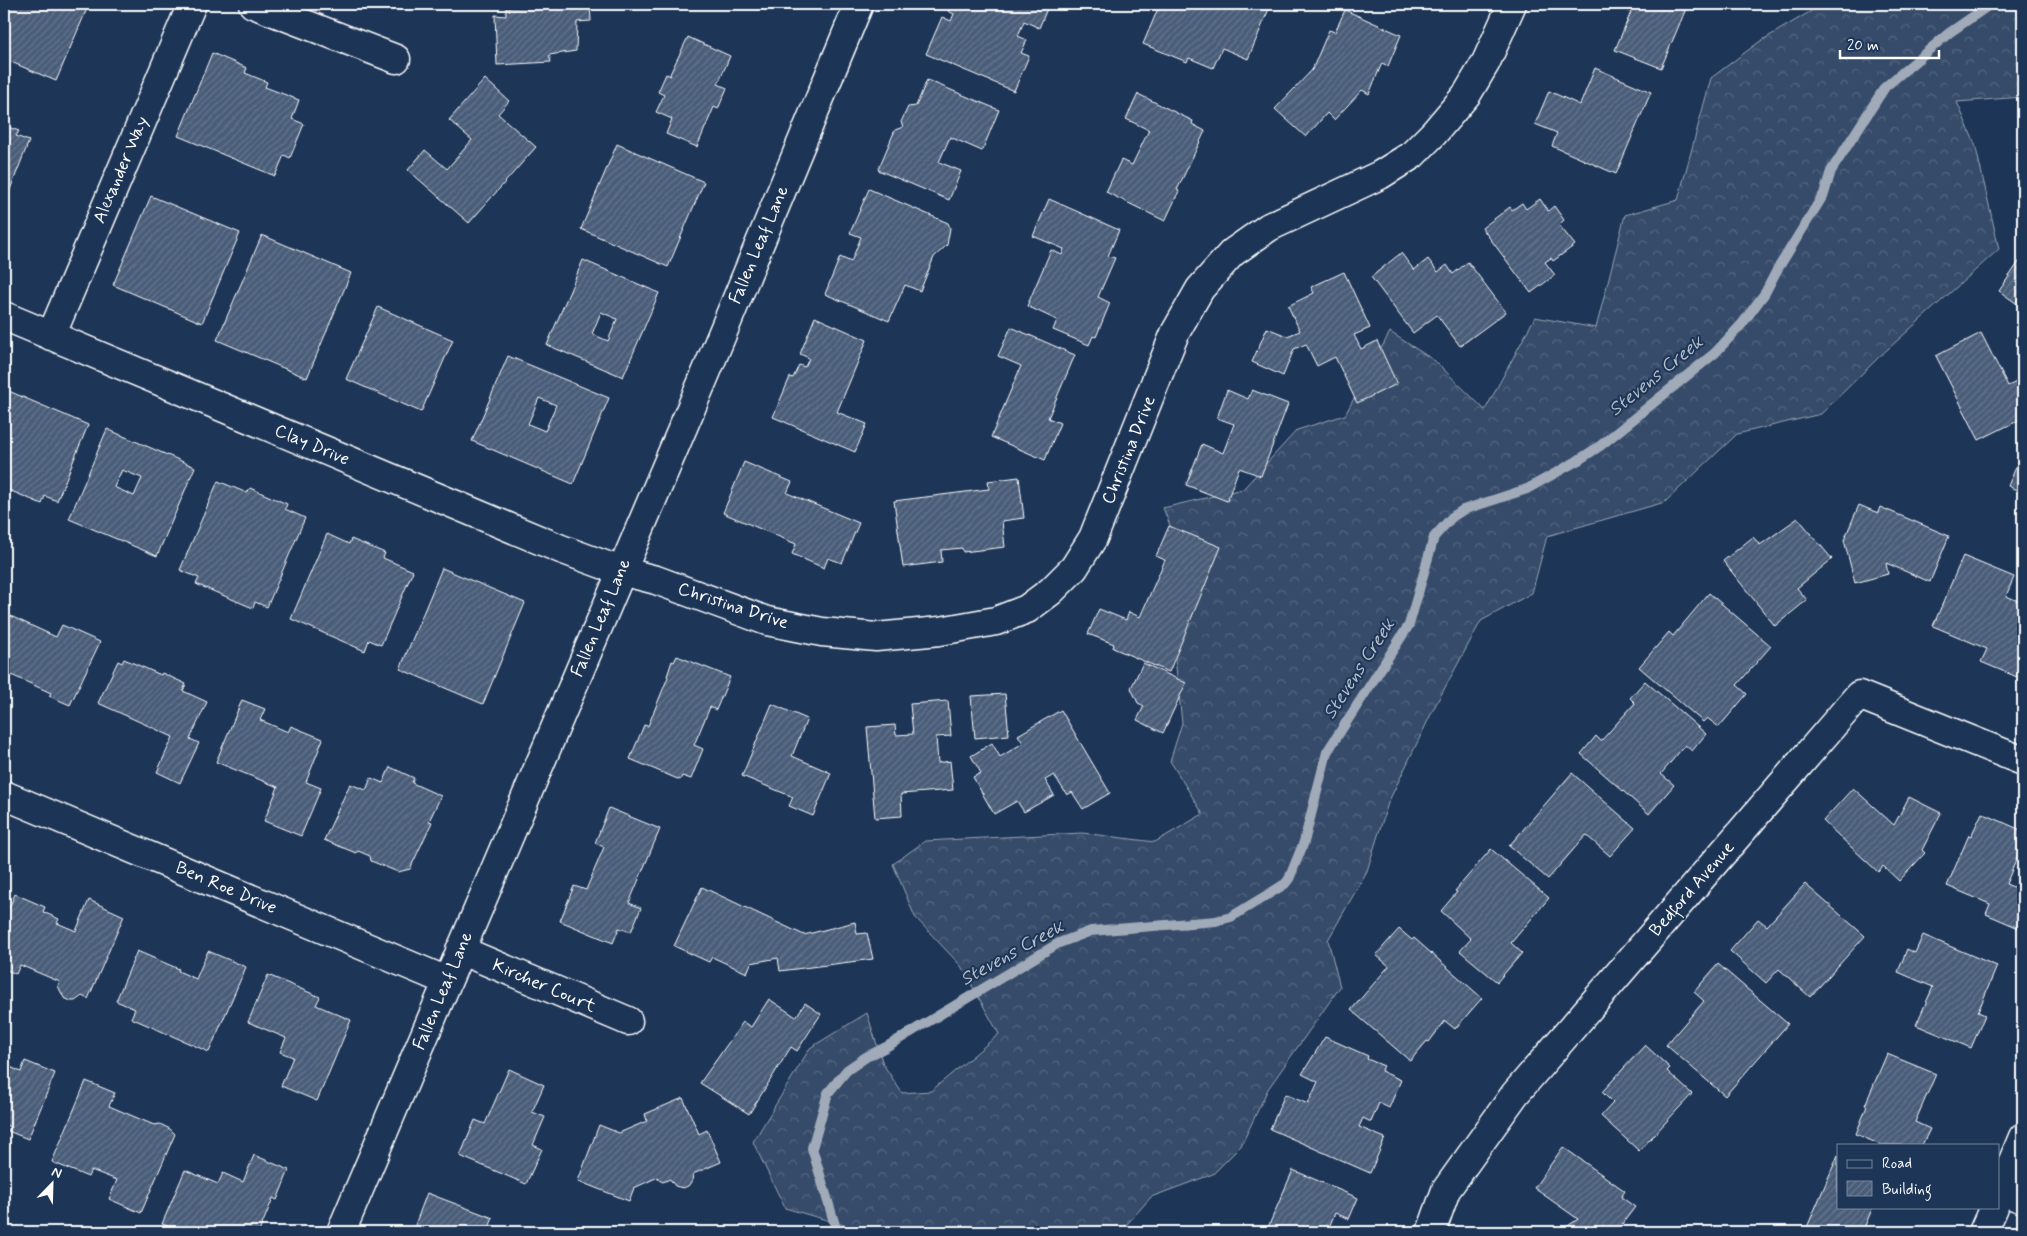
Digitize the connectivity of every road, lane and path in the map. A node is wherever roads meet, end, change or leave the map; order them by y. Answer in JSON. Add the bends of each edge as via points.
{"nodes":[{"id":1,"x":192,"y":4,"type":"edge"},
{"id":2,"x":253,"y":4,"type":"edge"},
{"id":3,"x":859,"y":4,"type":"edge"},
{"id":4,"x":1508,"y":5,"type":"edge"},
{"id":5,"x":396,"y":59,"type":"dead end"},
{"id":6,"x":4,"y":316,"type":"edge"},
{"id":7,"x":51,"y":336,"type":"junction"},
{"id":8,"x":620,"y":571,"type":"junction"},
{"id":9,"x":2023,"y":761,"type":"edge"},
{"id":10,"x":4,"y":795,"type":"edge"},
{"id":11,"x":460,"y":950,"type":"junction"},
{"id":12,"x":447,"y":981,"type":"junction"},
{"id":13,"x":628,"y":1021,"type":"dead end"},
{"id":14,"x":2023,"y":1137,"type":"edge"},
{"id":15,"x":2004,"y":1199,"type":"edge"},
{"id":16,"x":1998,"y":1208,"type":"edge"},
{"id":17,"x":341,"y":1232,"type":"edge"},
{"id":18,"x":1431,"y":1232,"type":"edge"},
{"id":19,"x":1983,"y":1232,"type":"edge"}],
"edges":[{"from":1,"to":7,"type":"street","name":"Alexander Way"},
{"from":2,"to":5,"type":"street"},
{"from":3,"to":8,"type":"street","name":"Fallen Leaf Lane"},
{"from":4,"to":8,"type":"street","name":"Christina Drive","via":[[1486,62],[1467,94],[1412,155],[1380,174],[1269,227],[1232,253],[1200,289],[1175,333],[1093,538],[1074,568],[1027,609],[996,621],[940,630],[876,636],[822,632],[767,621],[656,580]]},
{"from":6,"to":7,"type":"street","name":"Clay Drive"},
{"from":7,"to":8,"type":"street","name":"Clay Drive"},
{"from":8,"to":11,"type":"street","name":"Fallen Leaf Lane"},
{"from":9,"to":18,"type":"street","name":"Bedford Avenue","via":[[1859,695],[1515,1094],[1446,1190]]},
{"from":10,"to":12,"type":"street","name":"Ben Roe Drive"},
{"from":11,"to":12,"type":"street","name":"Fallen Leaf Lane"},
{"from":11,"to":13,"type":"street","name":"Kircher Court"},
{"from":12,"to":17,"type":"street","name":"Fallen Leaf Lane"},
{"from":14,"to":15,"type":"street"},
{"from":16,"to":19,"type":"street"}]}
